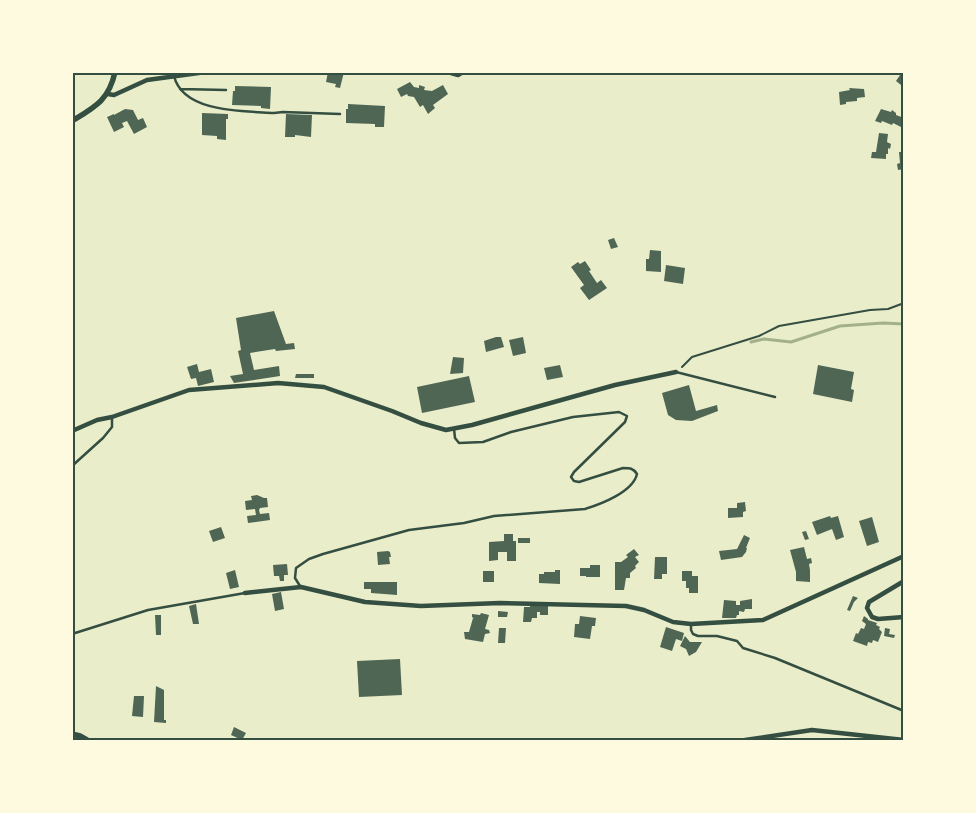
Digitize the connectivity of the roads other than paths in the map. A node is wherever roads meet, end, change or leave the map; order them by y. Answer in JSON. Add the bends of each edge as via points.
{"nodes":[{"id":1,"x":115,"y":72,"type":"edge"},
{"id":2,"x":463,"y":72,"type":"edge"},
{"id":3,"x":204,"y":73,"type":"edge"},
{"id":4,"x":451,"y":73,"type":"edge"},
{"id":5,"x":174,"y":76,"type":"junction"},
{"id":6,"x":180,"y":89,"type":"junction"},
{"id":7,"x":226,"y":90,"type":"dead end"},
{"id":8,"x":108,"y":94,"type":"junction"},
{"id":9,"x":340,"y":114,"type":"dead end"},
{"id":10,"x":72,"y":121,"type":"edge"},
{"id":11,"x":676,"y":372,"type":"joint"},
{"id":12,"x":775,"y":397,"type":"dead end"},
{"id":13,"x":112,"y":417,"type":"junction"},
{"id":14,"x":454,"y":428,"type":"junction"},
{"id":15,"x":72,"y":431,"type":"edge"},
{"id":16,"x":72,"y":466,"type":"edge"},
{"id":17,"x":904,"y":556,"type":"edge"},
{"id":18,"x":904,"y":581,"type":"edge"},
{"id":19,"x":301,"y":588,"type":"junction"},
{"id":20,"x":245,"y":593,"type":"joint"},
{"id":21,"x":904,"y":617,"type":"edge"},
{"id":22,"x":691,"y":624,"type":"junction"},
{"id":23,"x":72,"y":634,"type":"edge"},
{"id":24,"x":904,"y":711,"type":"edge"},
{"id":25,"x":72,"y":734,"type":"edge"},
{"id":26,"x":87,"y":740,"type":"edge"},
{"id":27,"x":746,"y":740,"type":"edge"},
{"id":28,"x":904,"y":740,"type":"edge"}],
"edges":[{"from":1,"to":8,"type":"street"},
{"from":2,"to":4,"type":"street","via":[[458,75]]},
{"from":3,"to":5,"type":"street"},
{"from":5,"to":6,"type":"lane"},
{"from":5,"to":8,"type":"street","via":[[147,80],[114,95]]},
{"from":6,"to":7,"type":"lane"},
{"from":6,"to":9,"type":"lane","via":[[196,102],[212,108]]},
{"from":8,"to":10,"type":"street"},
{"from":11,"to":12,"type":"lane"},
{"from":11,"to":14,"type":"street"},
{"from":13,"to":14,"type":"street","via":[[189,390],[278,383],[324,387],[420,423],[446,430]]},
{"from":13,"to":15,"type":"street"},
{"from":13,"to":16,"type":"lane","via":[[112,427]]},
{"from":14,"to":19,"type":"lane","via":[[456,441],[468,444],[557,420],[619,412],[627,416],[625,422],[571,477],[579,482],[630,468],[637,474],[636,480],[622,492],[585,509],[494,516],[409,530],[309,558],[296,568],[295,578]]},
{"from":17,"to":22,"type":"street","via":[[762,620]]},
{"from":18,"to":21,"type":"street","via":[[869,602],[867,608],[872,617],[878,619]]},
{"from":19,"to":20,"type":"street"},
{"from":19,"to":22,"type":"street","via":[[366,602],[420,606],[500,603],[626,606],[673,622]]},
{"from":20,"to":23,"type":"lane","via":[[148,610]]},
{"from":22,"to":24,"type":"lane","via":[[693,634],[737,641],[743,648]]},
{"from":25,"to":26,"type":"street"},
{"from":27,"to":28,"type":"street","via":[[812,730]]}]}
